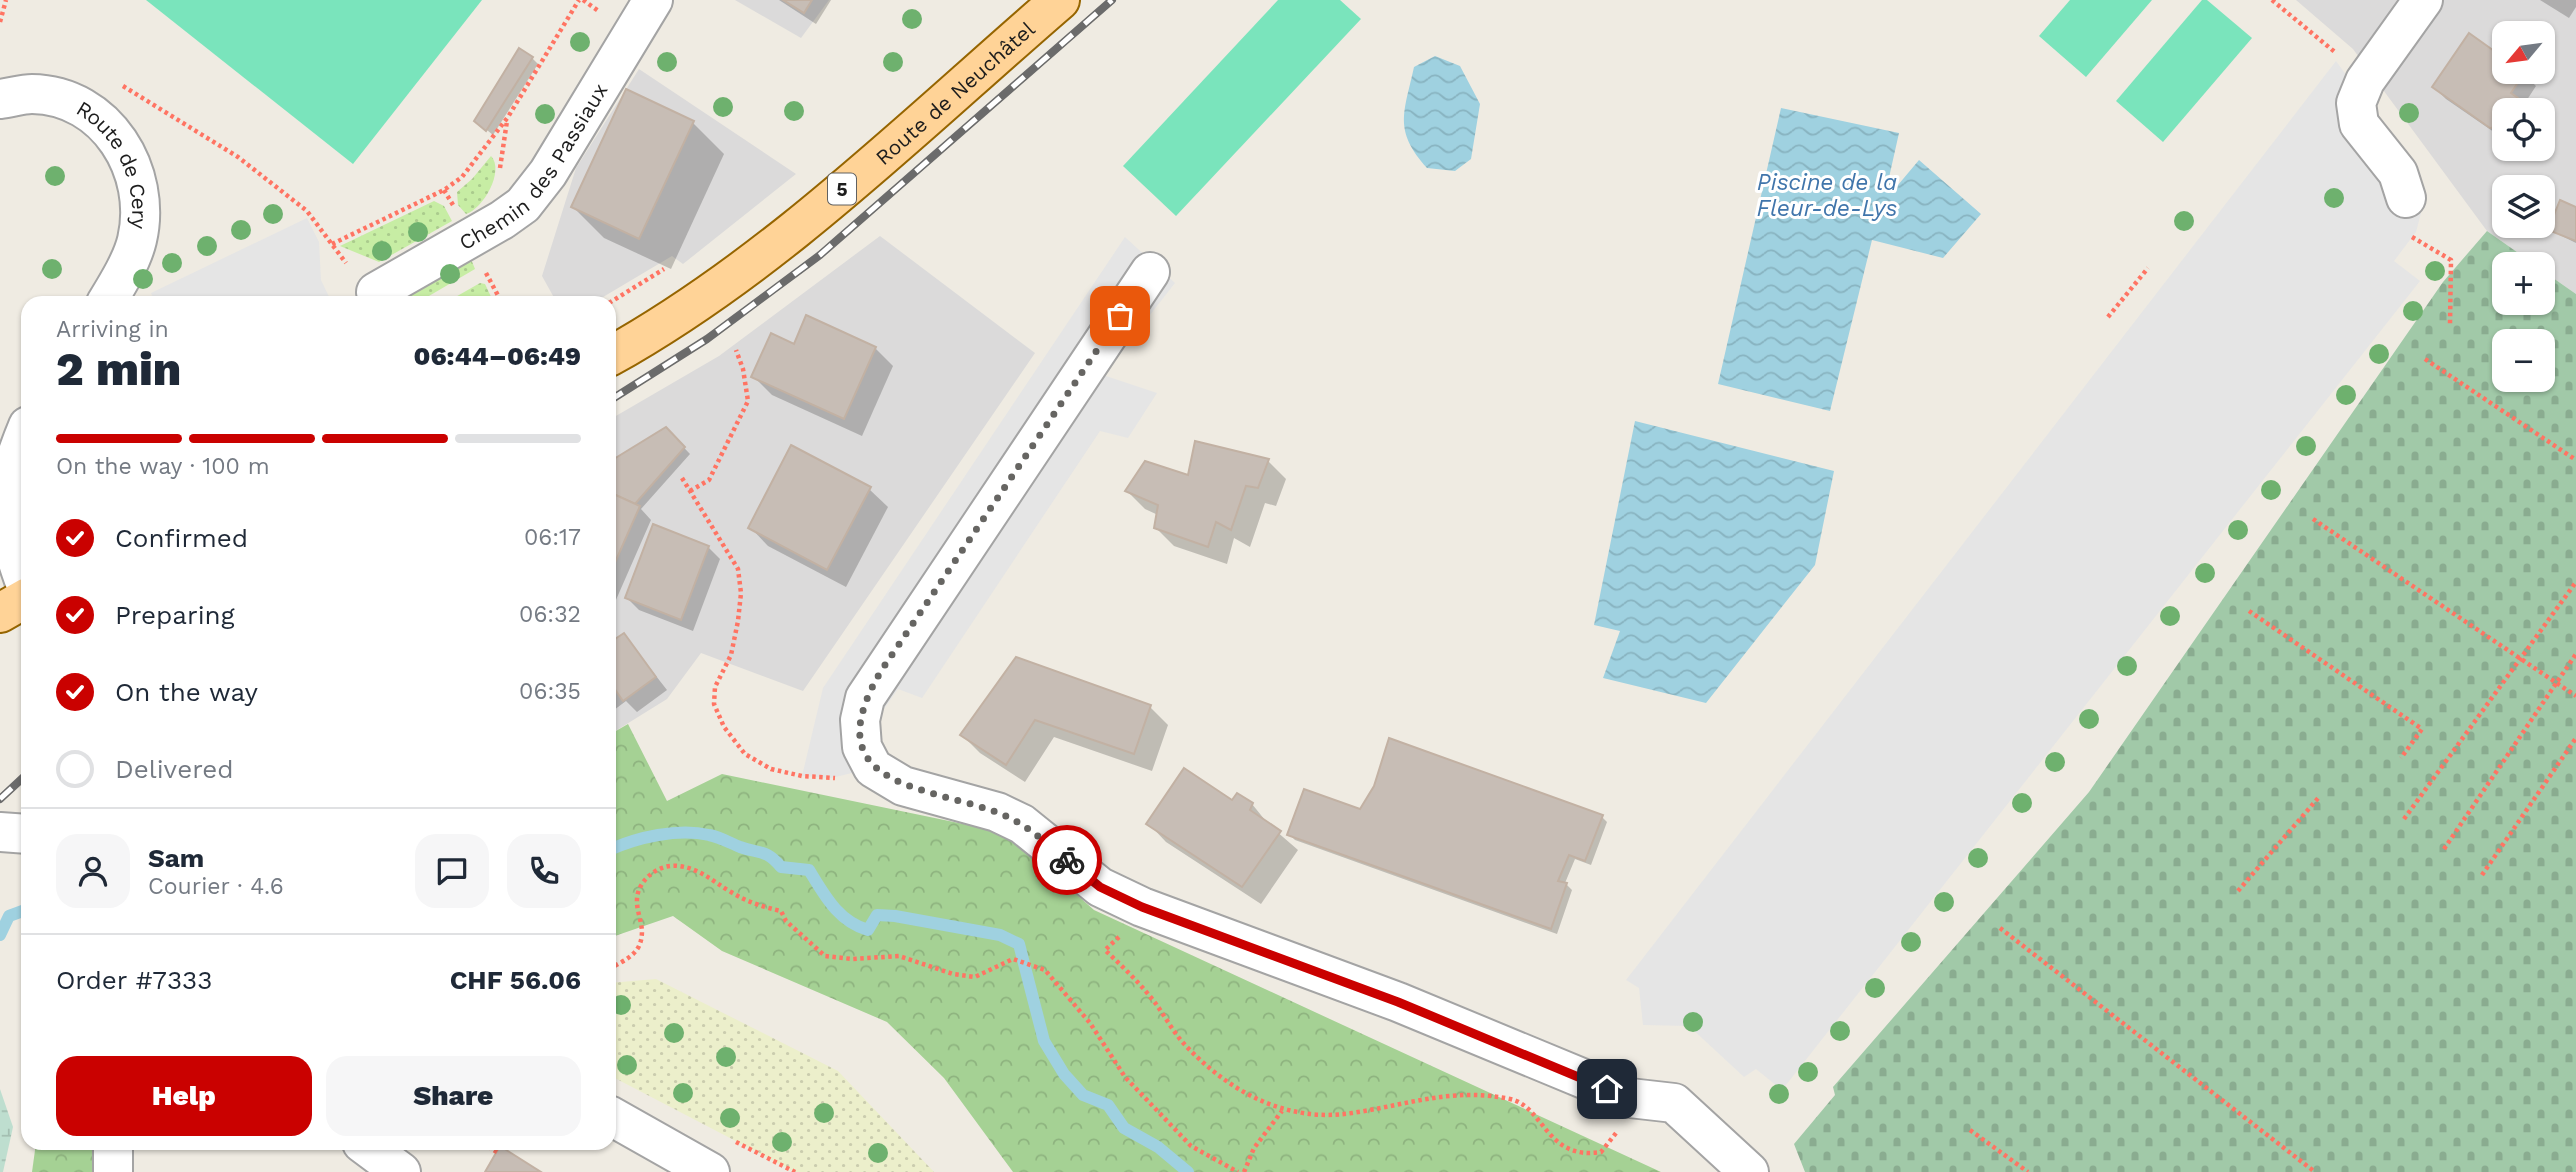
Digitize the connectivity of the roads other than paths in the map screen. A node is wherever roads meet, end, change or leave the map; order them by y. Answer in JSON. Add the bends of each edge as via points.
{"nodes":[{"id":1,"x":653,"y":0,"type":"edge"},
{"id":2,"x":1060,"y":0,"type":"edge"},
{"id":3,"x":2423,"y":0,"type":"edge"},
{"id":4,"x":0,"y":99,"type":"edge"},
{"id":5,"x":2408,"y":217,"type":"road end"},
{"id":6,"x":1150,"y":272,"type":"dead end"},
{"id":7,"x":376,"y":292,"type":"dead end"},
{"id":8,"x":110,"y":296,"type":"edge"},
{"id":9,"x":616,"y":353,"type":"edge"},
{"id":10,"x":21,"y":438,"type":"edge"},
{"id":11,"x":21,"y":572,"type":"edge"},
{"id":12,"x":21,"y":601,"type":"edge"},
{"id":13,"x":0,"y":613,"type":"edge"},
{"id":14,"x":0,"y":832,"type":"edge"},
{"id":15,"x":21,"y":834,"type":"edge"},
{"id":16,"x":616,"y":1119,"type":"edge"},
{"id":17,"x":113,"y":1150,"type":"edge"},
{"id":18,"x":371,"y":1150,"type":"edge"},
{"id":19,"x":113,"y":1172,"type":"edge"},
{"id":20,"x":401,"y":1172,"type":"edge"},
{"id":21,"x":710,"y":1172,"type":"edge"},
{"id":22,"x":1749,"y":1172,"type":"edge"}],
"edges":[{"from":1,"to":7,"type":"street","name":"Chemin des Passiaux","via":[[548,173],[523,205]]},
{"from":2,"to":9,"type":"main road","name":"Route de Neuchâtel","number":"5","via":[[808,218],[711,292]]},
{"from":3,"to":5,"type":"street","via":[[2365,81],[2356,103],[2359,124],[2398,173]]},
{"from":4,"to":8,"type":"street","name":"Route de Cery","via":[[32,94],[69,102],[102,121],[123,145],[138,179],[142,208],[137,242]]},
{"from":6,"to":22,"type":"street","via":[[865,698],[860,720],[862,747],[873,768],[903,786],[997,812],[1022,824],[1100,887],[1150,910],[1398,1002],[1636,1099],[1674,1103]]},
{"from":10,"to":11,"type":"street","via":[[9,458],[1,494]]},
{"from":12,"to":13,"type":"main road"},
{"from":14,"to":15,"type":"street"},
{"from":16,"to":21,"type":"street"},
{"from":17,"to":19,"type":"street"},
{"from":18,"to":20,"type":"street"}]}
